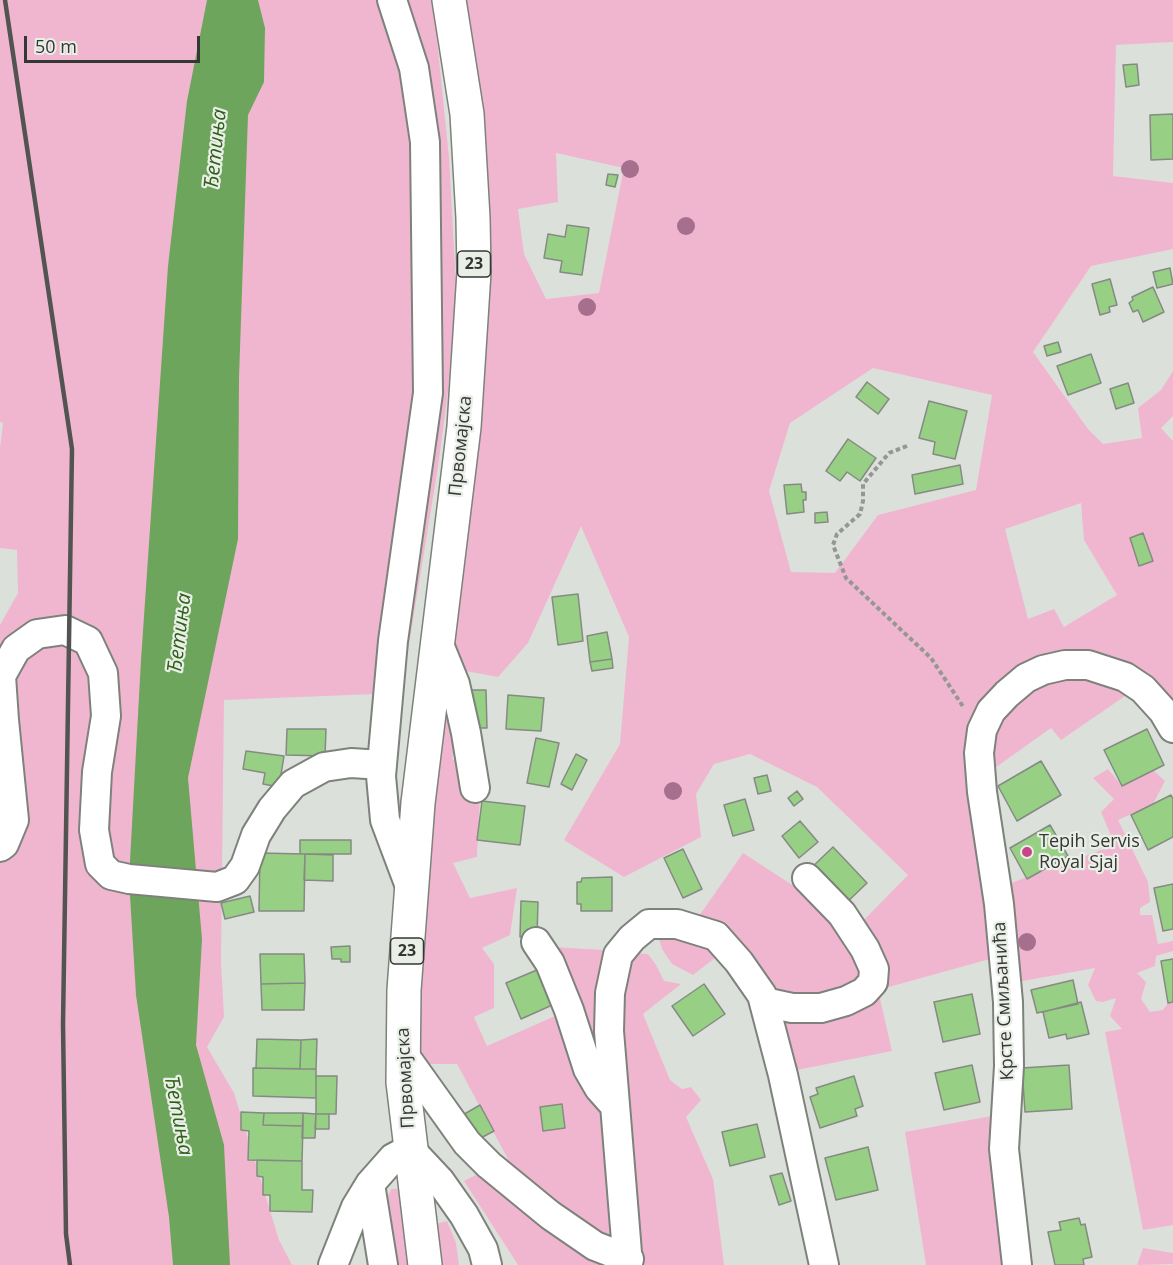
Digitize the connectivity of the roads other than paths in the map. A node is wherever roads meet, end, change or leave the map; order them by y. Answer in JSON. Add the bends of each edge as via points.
{"nodes":[{"id":1,"x":392,"y":0,"type":"edge"},
{"id":2,"x":449,"y":0,"type":"edge"},
{"id":3,"x":438,"y":642,"type":"junction"},
{"id":4,"x":1173,"y":728,"type":"edge"},
{"id":5,"x":382,"y":765,"type":"junction"},
{"id":6,"x":475,"y":788,"type":"dead end"},
{"id":7,"x":0,"y":847,"type":"edge"},
{"id":8,"x":807,"y":878,"type":"dead end"},
{"id":9,"x":411,"y":890,"type":"junction"},
{"id":10,"x":536,"y":942,"type":"dead end"},
{"id":11,"x":764,"y":1002,"type":"junction"},
{"id":12,"x":402,"y":1052,"type":"junction"},
{"id":13,"x":615,"y":1106,"type":"junction"},
{"id":14,"x":410,"y":1149,"type":"junction"},
{"id":15,"x":370,"y":1184,"type":"junction"},
{"id":16,"x":340,"y":1256,"type":"edge"},
{"id":17,"x":628,"y":1262,"type":"edge"},
{"id":18,"x":383,"y":1265,"type":"edge"},
{"id":19,"x":425,"y":1265,"type":"edge"},
{"id":20,"x":487,"y":1265,"type":"edge"},
{"id":21,"x":824,"y":1265,"type":"edge"},
{"id":22,"x":1017,"y":1265,"type":"edge"}],
"edges":[{"from":1,"to":5,"type":"street","name":"Првомајска","via":[[414,68],[425,142],[428,393],[393,640]]},
{"from":2,"to":3,"type":"main road","name":"Првомајска","number":"23","via":[[467,114],[474,272],[464,427]]},
{"from":3,"to":6,"type":"street","via":[[455,684]]},
{"from":3,"to":9,"type":"main road","name":"Првомајска","number":"23"},
{"from":4,"to":22,"type":"street","name":"Крсте Смиљанића","via":[[1143,689],[1125,677],[1088,665],[1065,665],[1026,678],[992,711],[982,730],[982,792],[1008,1002],[1004,1149]]},
{"from":5,"to":7,"type":"street","via":[[351,763],[324,767],[293,784],[256,835],[245,866],[235,880],[217,887],[111,874],[100,864],[94,830],[97,772],[106,716],[103,673],[88,641],[65,630],[37,634],[16,649],[1,676],[14,820]]},
{"from":5,"to":9,"type":"street","name":"Првомајска","via":[[385,820]]},
{"from":8,"to":11,"type":"street","via":[[842,914],[865,949],[874,969],[873,982],[846,1001],[821,1008],[792,1008]]},
{"from":9,"to":12,"type":"main road","name":"Првомајска","number":"23"},
{"from":10,"to":13,"type":"street","via":[[554,972],[588,1068]]},
{"from":11,"to":13,"type":"street","via":[[739,962],[716,936],[677,924],[649,924],[618,955],[610,993]]},
{"from":11,"to":21,"type":"street"},
{"from":12,"to":14,"type":"main road","name":"Првомајска","number":"23"},
{"from":12,"to":17,"type":"street","via":[[467,1143],[489,1165],[550,1215],[595,1246]]},
{"from":13,"to":17,"type":"street"},
{"from":14,"to":15,"type":"street","via":[[393,1158]]},
{"from":14,"to":19,"type":"main road","name":"Првомајска","number":"23"},
{"from":14,"to":20,"type":"street","via":[[464,1215],[483,1249]]},
{"from":15,"to":16,"type":"street","via":[[356,1208]]},
{"from":15,"to":18,"type":"street"}]}
